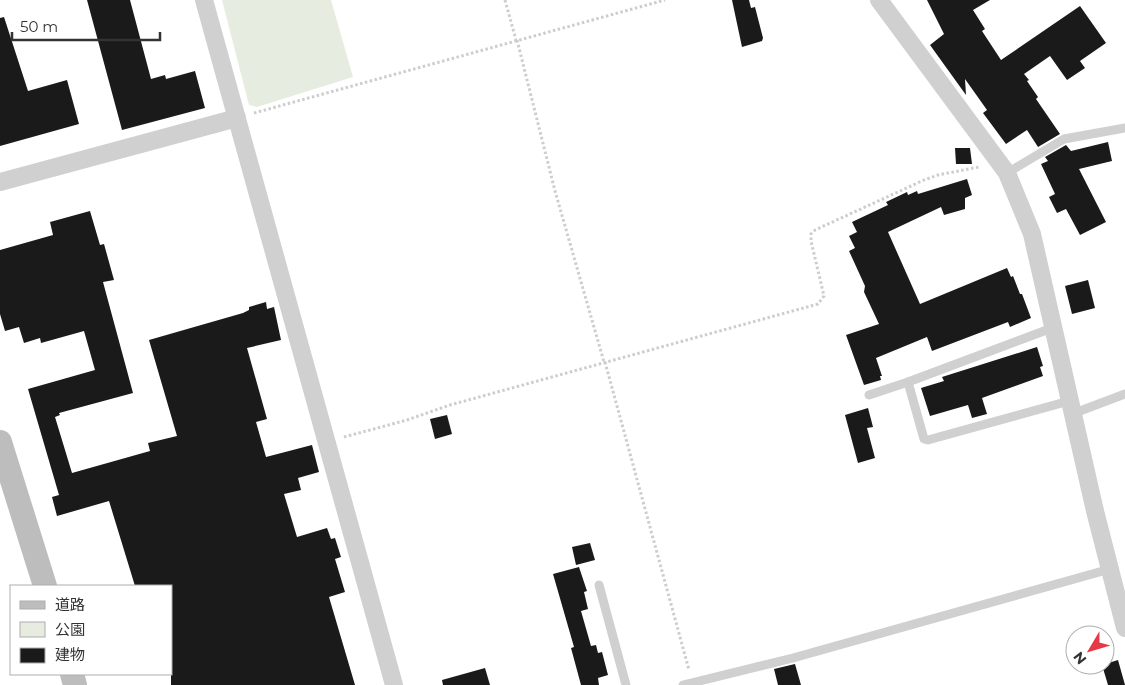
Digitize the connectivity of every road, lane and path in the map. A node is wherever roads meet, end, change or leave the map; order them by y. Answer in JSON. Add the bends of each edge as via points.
{"nodes":[{"id":1,"x":204,"y":0,"type":"edge"},
{"id":2,"x":505,"y":0,"type":"edge"},
{"id":3,"x":665,"y":0,"type":"edge"},
{"id":4,"x":879,"y":0,"type":"edge"},
{"id":5,"x":516,"y":40,"type":"junction"},
{"id":6,"x":237,"y":118,"type":"junction"},
{"id":7,"x":1125,"y":128,"type":"edge"},
{"id":8,"x":1004,"y":168,"type":"junction"},
{"id":9,"x":0,"y":182,"type":"edge"},
{"id":10,"x":1052,"y":328,"type":"junction"},
{"id":11,"x":605,"y":362,"type":"junction"},
{"id":12,"x":908,"y":382,"type":"junction"},
{"id":13,"x":1125,"y":394,"type":"edge"},
{"id":14,"x":869,"y":395,"type":"dead end"},
{"id":15,"x":1070,"y":408,"type":"junction"},
{"id":16,"x":327,"y":441,"type":"junction"},
{"id":17,"x":0,"y":442,"type":"edge"},
{"id":18,"x":1110,"y":569,"type":"junction"},
{"id":19,"x":45,"y":585,"type":"edge"},
{"id":20,"x":599,"y":585,"type":"dead end"},
{"id":21,"x":1122,"y":611,"type":"edge"},
{"id":22,"x":1125,"y":628,"type":"edge"},
{"id":23,"x":692,"y":682,"type":"junction"},
{"id":24,"x":394,"y":685,"type":"edge"},
{"id":25,"x":626,"y":685,"type":"edge"},
{"id":26,"x":683,"y":685,"type":"edge"}],
"edges":[{"from":1,"to":6,"type":"street"},
{"from":2,"to":5,"type":"path"},
{"from":3,"to":5,"type":"path"},
{"from":4,"to":8,"type":"street"},
{"from":5,"to":6,"type":"path"},
{"from":5,"to":11,"type":"path"},
{"from":6,"to":9,"type":"street"},
{"from":6,"to":16,"type":"street"},
{"from":7,"to":8,"type":"lane","via":[[1064,139]]},
{"from":8,"to":10,"type":"street","via":[[1032,234]]},
{"from":8,"to":11,"type":"path","via":[[938,174],[815,230],[811,241],[824,296],[818,304]]},
{"from":10,"to":12,"type":"lane"},
{"from":10,"to":15,"type":"street"},
{"from":11,"to":16,"type":"path"},
{"from":11,"to":23,"type":"path"},
{"from":12,"to":14,"type":"lane"},
{"from":12,"to":15,"type":"lane","via":[[924,439],[928,440]]},
{"from":13,"to":15,"type":"lane"},
{"from":15,"to":18,"type":"street"},
{"from":16,"to":24,"type":"street"},
{"from":17,"to":19,"type":"street"},
{"from":18,"to":21,"type":"street"},
{"from":18,"to":23,"type":"lane","via":[[793,658]]},
{"from":20,"to":25,"type":"lane"},
{"from":21,"to":22,"type":"street"},
{"from":23,"to":26,"type":"lane"}]}
